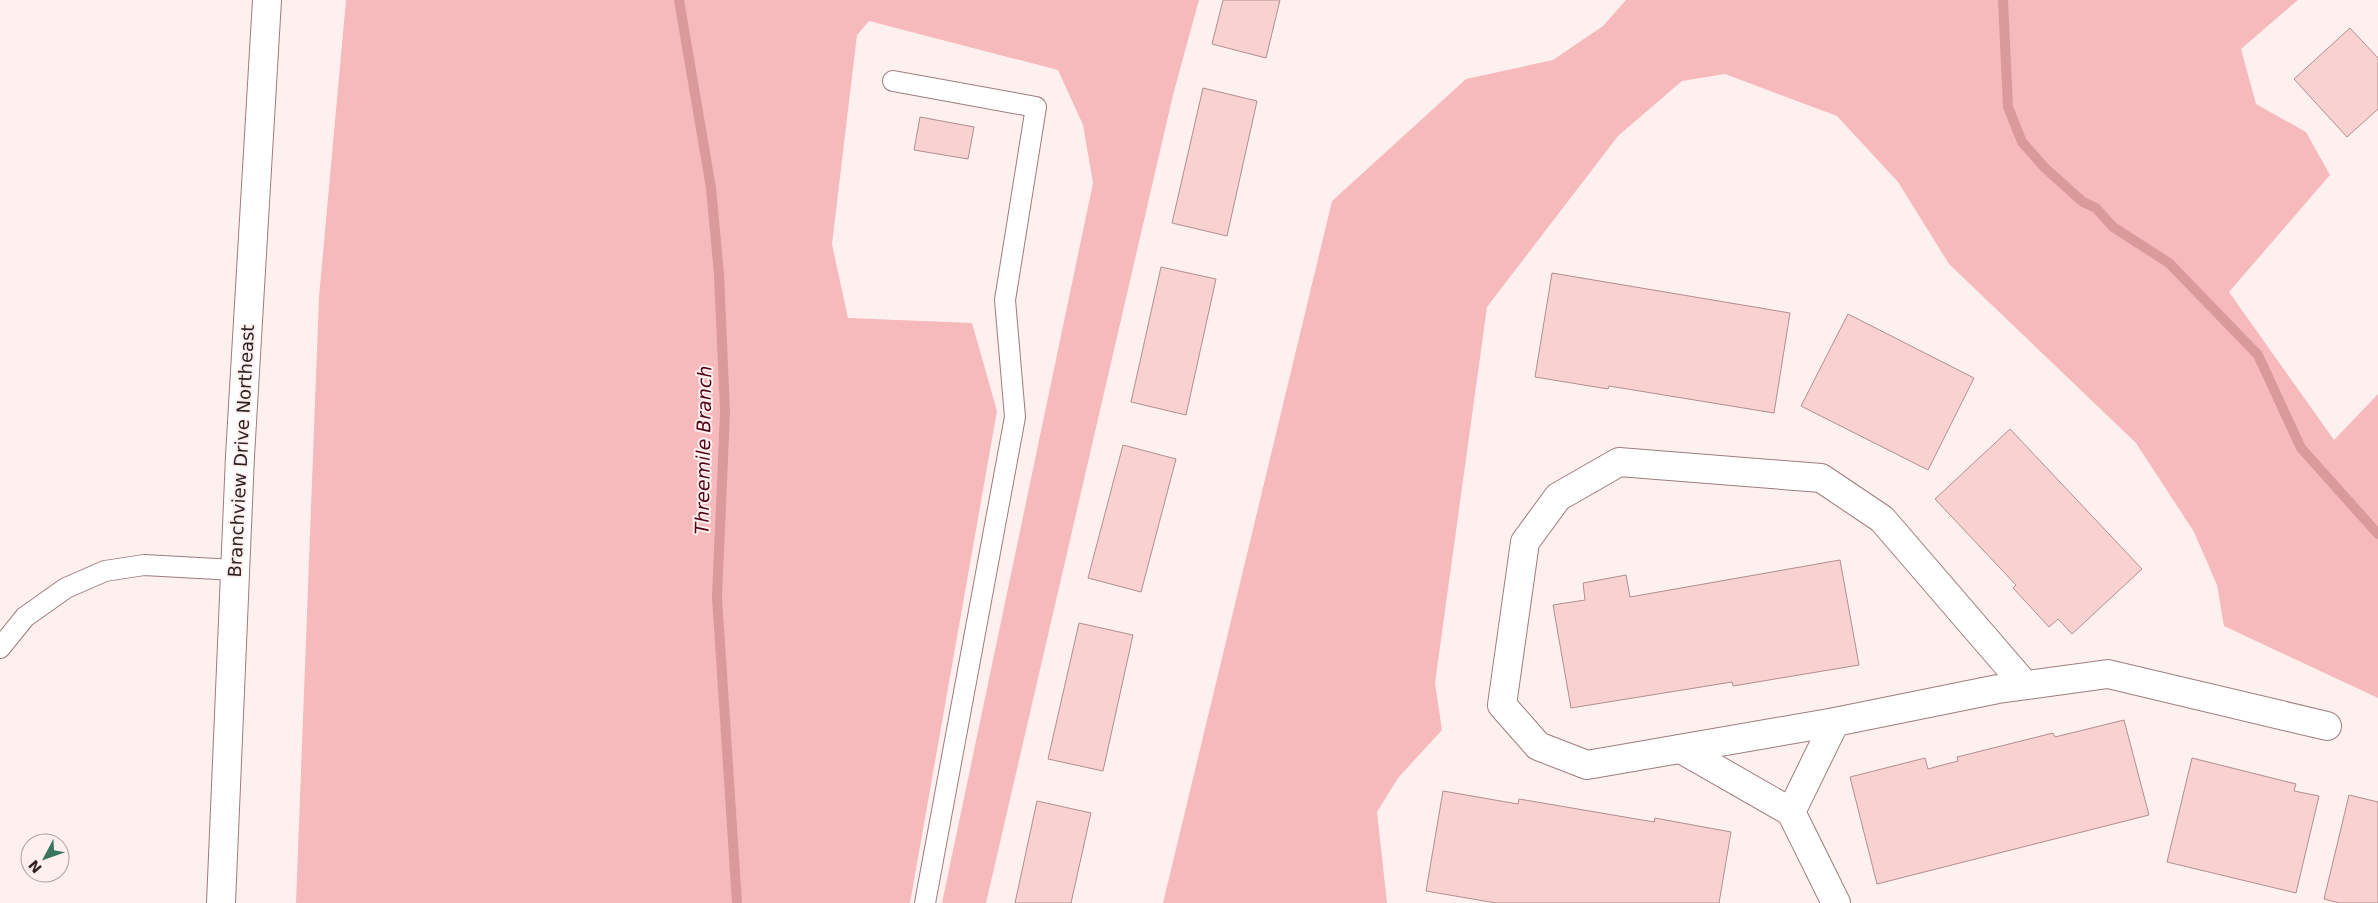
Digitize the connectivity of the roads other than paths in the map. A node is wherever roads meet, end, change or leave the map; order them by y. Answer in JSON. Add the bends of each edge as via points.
{"nodes":[{"id":1,"x":267,"y":0,"type":"edge"},
{"id":2,"x":893,"y":81,"type":"dead end"},
{"id":3,"x":235,"y":570,"type":"junction"},
{"id":4,"x":0,"y":648,"type":"edge"},
{"id":5,"x":2025,"y":685,"type":"junction"},
{"id":6,"x":1835,"y":722,"type":"junction"},
{"id":7,"x":2327,"y":726,"type":"dead end"},
{"id":8,"x":1681,"y":749,"type":"junction"},
{"id":9,"x":1791,"y":812,"type":"junction"},
{"id":10,"x":221,"y":903,"type":"edge"},
{"id":11,"x":925,"y":903,"type":"edge"},
{"id":12,"x":1836,"y":903,"type":"edge"}],
"edges":[{"from":1,"to":3,"type":"street","name":"Branchview Drive Northeast"},
{"from":2,"to":11,"type":"lane","via":[[1036,107],[1005,300],[1016,417]]},
{"from":3,"to":4,"type":"lane","via":[[144,565],[105,571],[66,588],[25,617]]},
{"from":3,"to":10,"type":"street","name":"Branchview Drive Northeast"},
{"from":5,"to":6,"type":"street"},
{"from":5,"to":7,"type":"street","via":[[2108,674]]},
{"from":5,"to":8,"type":"street","via":[[1882,519],[1820,478],[1619,462],[1558,497],[1525,542],[1502,705],[1538,746],[1587,765]]},
{"from":6,"to":8,"type":"street"},
{"from":6,"to":9,"type":"street"},
{"from":8,"to":9,"type":"street"},
{"from":9,"to":12,"type":"street"}]}
